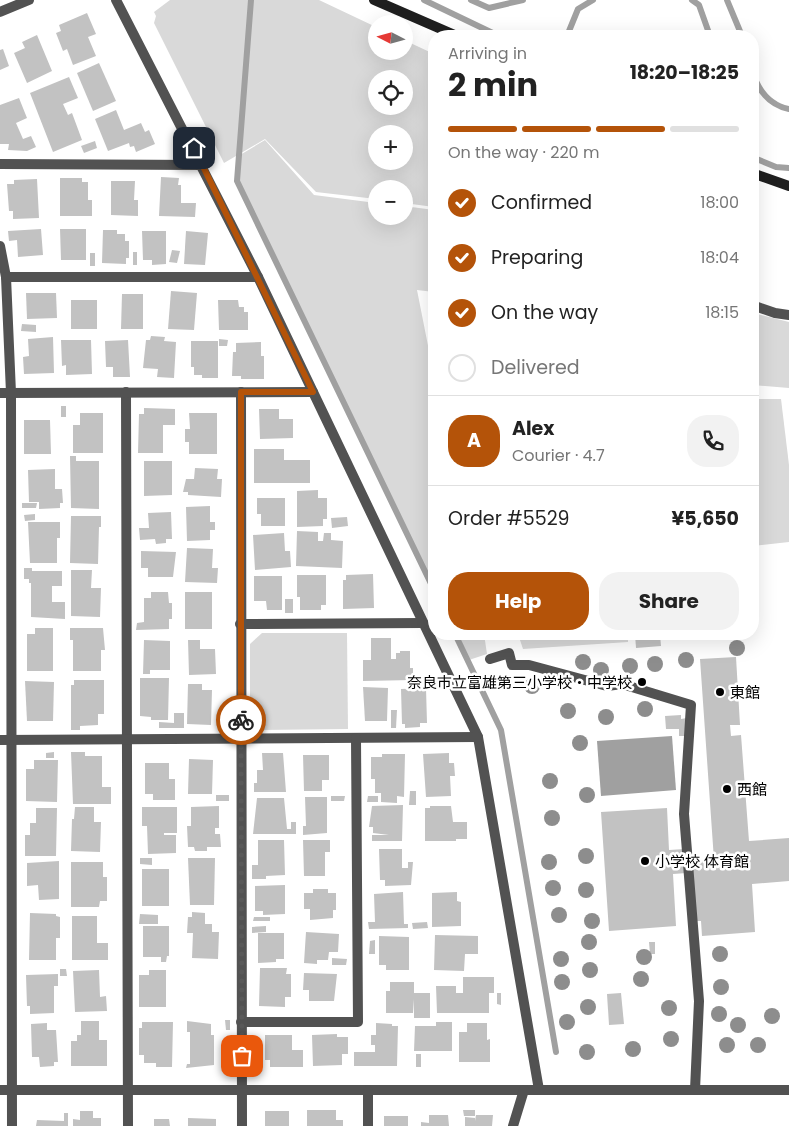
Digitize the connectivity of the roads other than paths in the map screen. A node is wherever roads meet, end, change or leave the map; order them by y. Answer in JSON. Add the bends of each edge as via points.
{"nodes":[{"id":1,"x":29,"y":0,"type":"edge"},
{"id":2,"x":116,"y":0,"type":"edge"},
{"id":3,"x":374,"y":0,"type":"edge"},
{"id":4,"x":0,"y":12,"type":"edge"},
{"id":5,"x":443,"y":30,"type":"edge"},
{"id":6,"x":0,"y":164,"type":"edge"},
{"id":7,"x":202,"y":165,"type":"junction"},
{"id":8,"x":759,"y":175,"type":"edge"},
{"id":9,"x":789,"y":186,"type":"edge"},
{"id":10,"x":0,"y":246,"type":"edge"},
{"id":11,"x":258,"y":277,"type":"junction"},
{"id":12,"x":6,"y":278,"type":"junction"},
{"id":13,"x":759,"y":307,"type":"edge"},
{"id":14,"x":789,"y":315,"type":"edge"},
{"id":15,"x":126,"y":392,"type":"junction"},
{"id":16,"x":241,"y":392,"type":"junction"},
{"id":17,"x":313,"y":392,"type":"junction"},
{"id":18,"x":0,"y":393,"type":"edge"},
{"id":19,"x":11,"y":393,"type":"junction"},
{"id":20,"x":423,"y":623,"type":"junction"},
{"id":21,"x":240,"y":624,"type":"junction"},
{"id":22,"x":428,"y":633,"type":"edge"},
{"id":23,"x":431,"y":640,"type":"edge"},
{"id":24,"x":490,"y":659,"type":"dead end"},
{"id":25,"x":478,"y":737,"type":"junction"},
{"id":26,"x":356,"y":738,"type":"junction"},
{"id":27,"x":126,"y":739,"type":"junction"},
{"id":28,"x":241,"y":739,"type":"junction"},
{"id":29,"x":5,"y":740,"type":"edge"},
{"id":30,"x":241,"y":1022,"type":"junction"},
{"id":31,"x":0,"y":1090,"type":"edge"},
{"id":32,"x":12,"y":1090,"type":"junction"},
{"id":33,"x":128,"y":1090,"type":"junction"},
{"id":34,"x":242,"y":1090,"type":"junction"},
{"id":35,"x":368,"y":1090,"type":"junction"},
{"id":36,"x":524,"y":1090,"type":"junction"},
{"id":37,"x":539,"y":1090,"type":"junction"},
{"id":38,"x":695,"y":1090,"type":"junction"},
{"id":39,"x":789,"y":1090,"type":"edge"},
{"id":40,"x":12,"y":1126,"type":"edge"},
{"id":41,"x":128,"y":1126,"type":"edge"},
{"id":42,"x":242,"y":1126,"type":"edge"},
{"id":43,"x":368,"y":1126,"type":"edge"},
{"id":44,"x":513,"y":1126,"type":"edge"}],
"edges":[{"from":1,"to":4,"type":"street"},
{"from":2,"to":7,"type":"street"},
{"from":3,"to":5,"type":"street"},
{"from":6,"to":7,"type":"street"},
{"from":7,"to":11,"type":"street"},
{"from":8,"to":9,"type":"street"},
{"from":10,"to":12,"type":"street"},
{"from":11,"to":12,"type":"street"},
{"from":11,"to":17,"type":"street"},
{"from":12,"to":19,"type":"street"},
{"from":13,"to":14,"type":"street"},
{"from":15,"to":16,"type":"street"},
{"from":15,"to":19,"type":"street"},
{"from":15,"to":27,"type":"street"},
{"from":16,"to":17,"type":"street"},
{"from":16,"to":21,"type":"street"},
{"from":17,"to":20,"type":"street"},
{"from":18,"to":19,"type":"street"},
{"from":19,"to":29,"type":"street"},
{"from":20,"to":21,"type":"street"},
{"from":20,"to":22,"type":"street"},
{"from":21,"to":28,"type":"street"},
{"from":23,"to":25,"type":"street"},
{"from":24,"to":38,"type":"street","via":[[509,652],[512,665],[529,665],[607,686],[622,684],[691,705],[684,814],[699,1001]]},
{"from":25,"to":26,"type":"street"},
{"from":25,"to":37,"type":"street"},
{"from":26,"to":28,"type":"street"},
{"from":26,"to":30,"type":"street","via":[[358,1022]]},
{"from":27,"to":28,"type":"street"},
{"from":27,"to":29,"type":"street"},
{"from":27,"to":33,"type":"street"},
{"from":28,"to":30,"type":"street"},
{"from":29,"to":32,"type":"street"},
{"from":30,"to":34,"type":"street"},
{"from":31,"to":32,"type":"street"},
{"from":32,"to":33,"type":"street"},
{"from":32,"to":40,"type":"street"},
{"from":33,"to":34,"type":"street"},
{"from":33,"to":41,"type":"street"},
{"from":34,"to":35,"type":"street"},
{"from":34,"to":42,"type":"street"},
{"from":35,"to":36,"type":"street"},
{"from":35,"to":43,"type":"street"},
{"from":36,"to":37,"type":"street"},
{"from":36,"to":44,"type":"street"},
{"from":37,"to":38,"type":"street"},
{"from":38,"to":39,"type":"street"}]}
